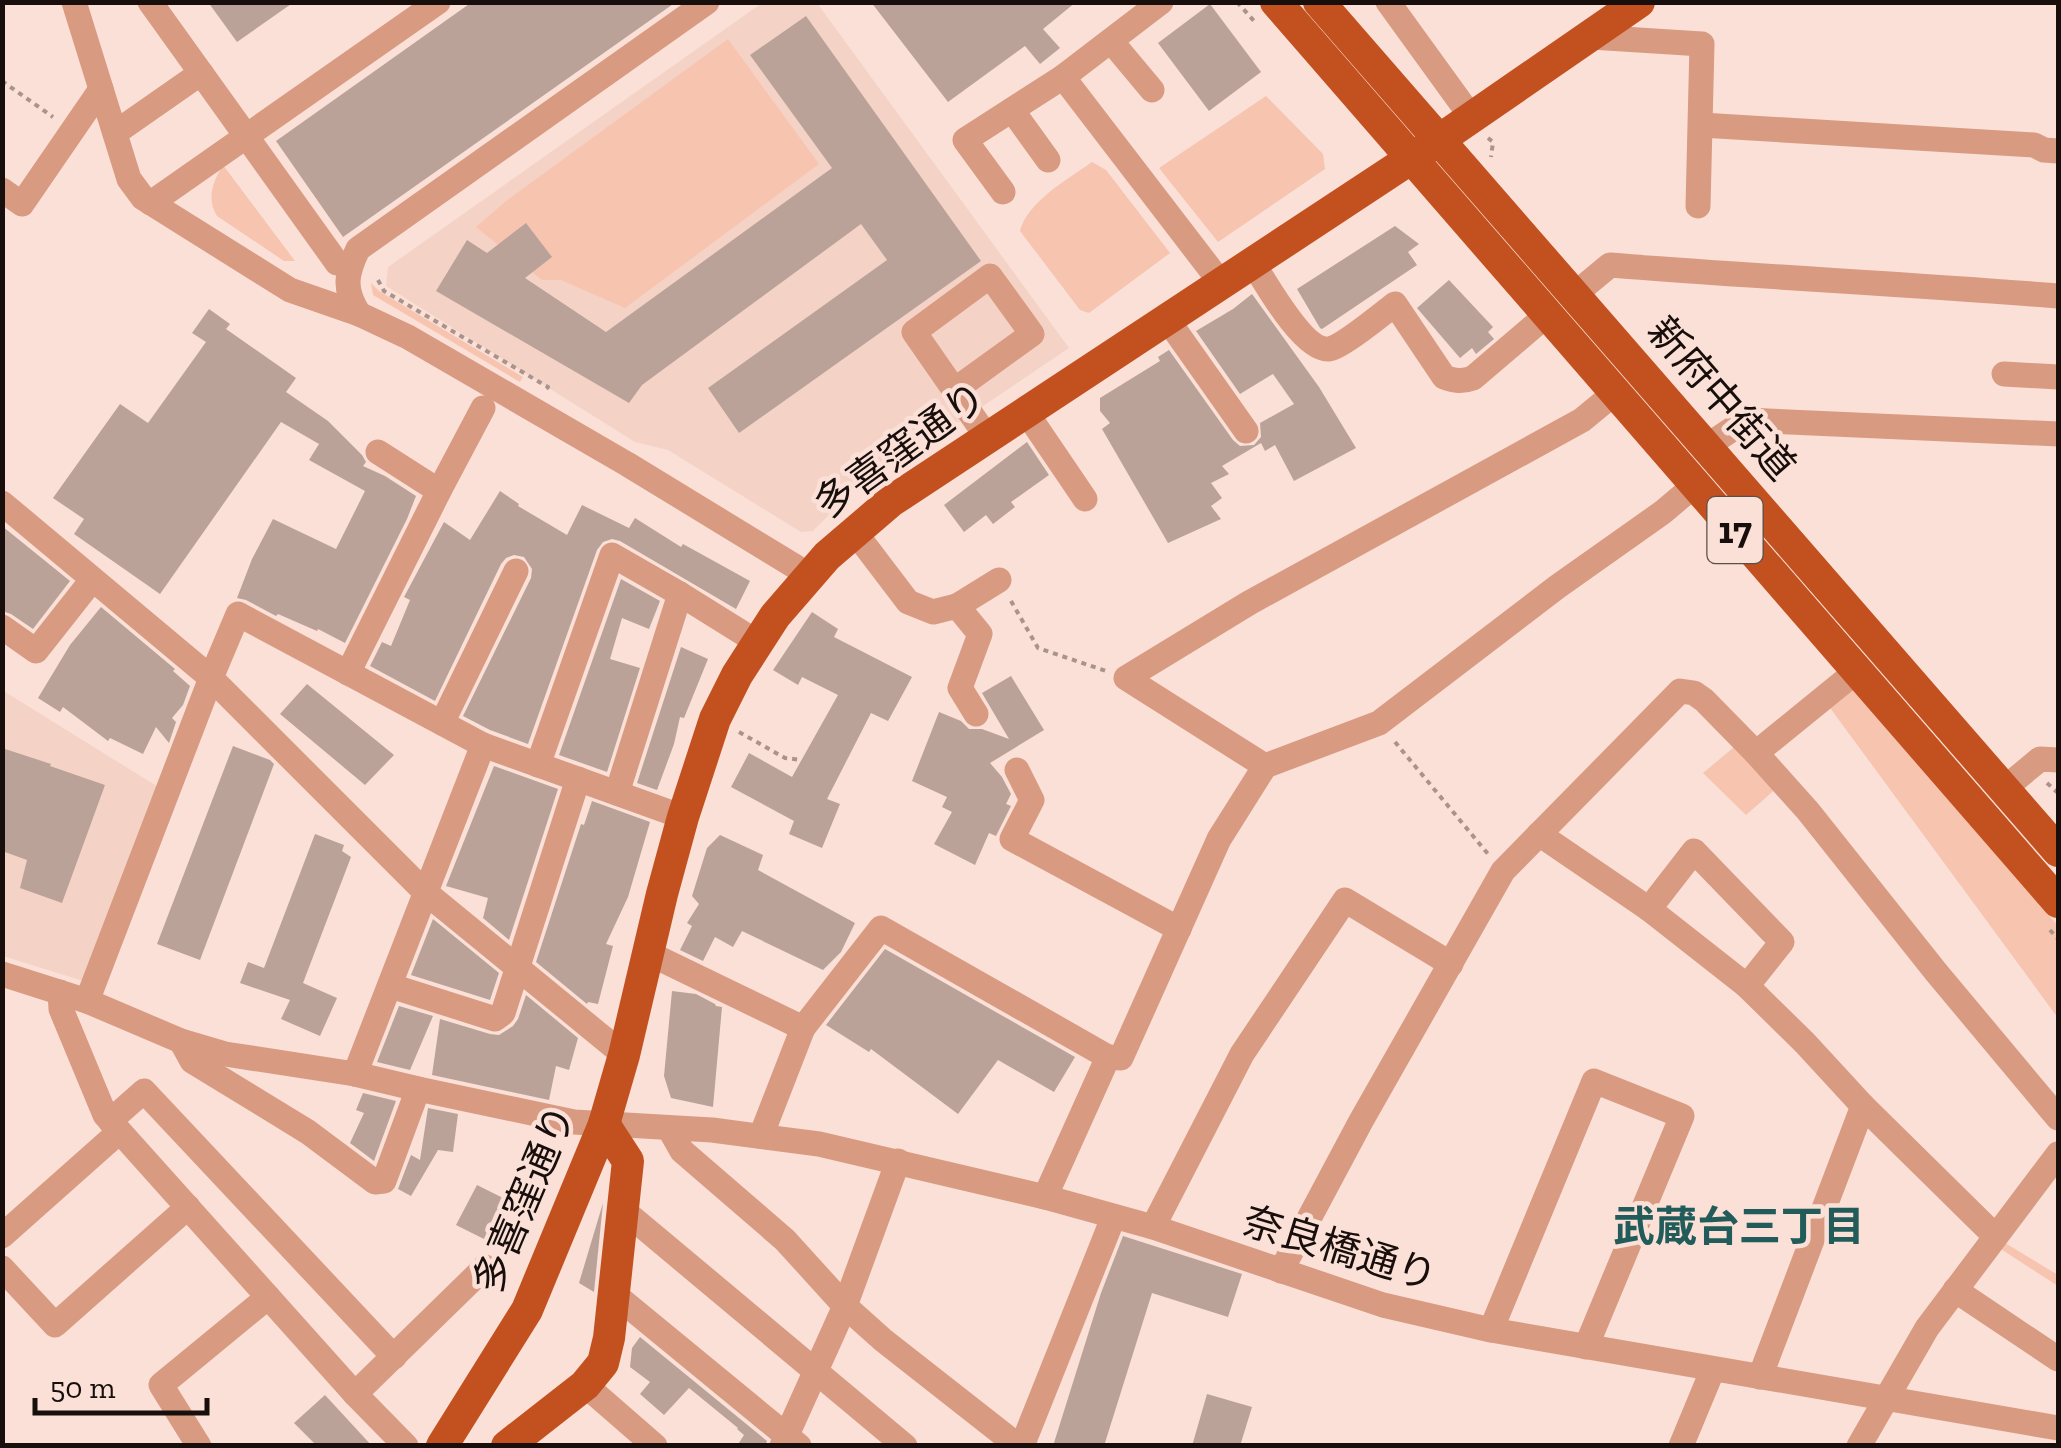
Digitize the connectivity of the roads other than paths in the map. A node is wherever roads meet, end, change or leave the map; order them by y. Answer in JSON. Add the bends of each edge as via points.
{"nodes":[{"id":1,"x":74,"y":2,"type":"edge"},
{"id":2,"x":150,"y":2,"type":"edge"},
{"id":3,"x":438,"y":2,"type":"edge"},
{"id":4,"x":707,"y":2,"type":"edge"},
{"id":5,"x":1161,"y":2,"type":"edge"},
{"id":6,"x":1276,"y":2,"type":"edge"},
{"id":7,"x":1296,"y":2,"type":"edge"},
{"id":8,"x":1320,"y":2,"type":"edge"},
{"id":9,"x":1388,"y":2,"type":"edge"},
{"id":10,"x":1638,"y":2,"type":"edge"},
{"id":11,"x":1590,"y":37,"type":"junction"},
{"id":12,"x":1110,"y":40,"type":"junction"},
{"id":13,"x":200,"y":74,"type":"junction"},
{"id":14,"x":1062,"y":77,"type":"junction"},
{"id":15,"x":101,"y":89,"type":"junction"},
{"id":16,"x":1152,"y":90,"type":"dead end"},
{"id":17,"x":1012,"y":110,"type":"junction"},
{"id":18,"x":1472,"y":118,"type":"junction"},
{"id":19,"x":1700,"y":125,"type":"junction"},
{"id":20,"x":115,"y":133,"type":"junction"},
{"id":21,"x":246,"y":136,"type":"junction"},
{"id":22,"x":1439,"y":140,"type":"junction"},
{"id":23,"x":2051,"y":151,"type":"edge"},
{"id":24,"x":1411,"y":159,"type":"junction"},
{"id":25,"x":1048,"y":160,"type":"dead end"},
{"id":26,"x":198,"y":170,"type":"junction"},
{"id":27,"x":2,"y":190,"type":"edge"},
{"id":28,"x":1002,"y":192,"type":"dead end"},
{"id":29,"x":151,"y":204,"type":"junction"},
{"id":30,"x":1698,"y":206,"type":"dead end"},
{"id":31,"x":200,"y":234,"type":"junction"},
{"id":32,"x":348,"y":256,"type":"junction"},
{"id":33,"x":1253,"y":263,"type":"junction"},
{"id":34,"x":1221,"y":284,"type":"junction"},
{"id":35,"x":297,"y":292,"type":"junction"},
{"id":36,"x":1575,"y":294,"type":"junction"},
{"id":37,"x":2058,"y":296,"type":"edge"},
{"id":38,"x":359,"y":314,"type":"junction"},
{"id":39,"x":1548,"y":314,"type":"junction"},
{"id":40,"x":1168,"y":318,"type":"junction"},
{"id":41,"x":2004,"y":374,"type":"dead end"},
{"id":42,"x":2058,"y":377,"type":"edge"},
{"id":43,"x":956,"y":389,"type":"junction"},
{"id":44,"x":1616,"y":392,"type":"junction"},
{"id":45,"x":483,"y":408,"type":"dead end"},
{"id":46,"x":1026,"y":412,"type":"junction"},
{"id":47,"x":1246,"y":431,"type":"dead end"},
{"id":48,"x":2058,"y":434,"type":"edge"},
{"id":49,"x":988,"y":437,"type":"junction"},
{"id":50,"x":1707,"y":446,"type":"junction"},
{"id":51,"x":378,"y":452,"type":"dead end"},
{"id":52,"x":1696,"y":484,"type":"junction"},
{"id":53,"x":439,"y":491,"type":"junction"},
{"id":54,"x":1085,"y":499,"type":"dead end"},
{"id":55,"x":2,"y":502,"type":"edge"},
{"id":56,"x":854,"y":531,"type":"junction"},
{"id":57,"x":516,"y":571,"type":"dead end"},
{"id":58,"x":809,"y":575,"type":"junction"},
{"id":59,"x":92,"y":580,"type":"junction"},
{"id":60,"x":999,"y":580,"type":"road end"},
{"id":61,"x":680,"y":594,"type":"junction"},
{"id":62,"x":957,"y":606,"type":"junction"},
{"id":63,"x":2,"y":627,"type":"edge"},
{"id":64,"x":757,"y":642,"type":"junction"},
{"id":65,"x":1858,"y":670,"type":"junction"},
{"id":66,"x":348,"y":672,"type":"junction"},
{"id":67,"x":210,"y":678,"type":"junction"},
{"id":68,"x":976,"y":714,"type":"dead end"},
{"id":69,"x":442,"y":722,"type":"junction"},
{"id":70,"x":483,"y":745,"type":"junction"},
{"id":71,"x":1756,"y":753,"type":"junction"},
{"id":72,"x":2058,"y":760,"type":"edge"},
{"id":73,"x":538,"y":765,"type":"junction"},
{"id":74,"x":1265,"y":766,"type":"junction"},
{"id":75,"x":1016,"y":770,"type":"dead end"},
{"id":76,"x":578,"y":779,"type":"junction"},
{"id":77,"x":2005,"y":788,"type":"junction"},
{"id":78,"x":617,"y":793,"type":"junction"},
{"id":79,"x":683,"y":817,"type":"junction"},
{"id":80,"x":2058,"y":826,"type":"edge"},
{"id":81,"x":1538,"y":834,"type":"junction"},
{"id":82,"x":2058,"y":851,"type":"edge"},
{"id":83,"x":425,"y":892,"type":"junction"},
{"id":84,"x":2058,"y":902,"type":"edge"},
{"id":85,"x":1649,"y":909,"type":"junction"},
{"id":86,"x":1179,"y":929,"type":"junction"},
{"id":87,"x":648,"y":954,"type":"junction"},
{"id":88,"x":1451,"y":964,"type":"junction"},
{"id":89,"x":517,"y":966,"type":"junction"},
{"id":90,"x":2,"y":974,"type":"edge"},
{"id":91,"x":390,"y":986,"type":"junction"},
{"id":92,"x":1747,"y":986,"type":"junction"},
{"id":93,"x":60,"y":992,"type":"junction"},
{"id":94,"x":88,"y":1001,"type":"junction"},
{"id":95,"x":803,"y":1028,"type":"junction"},
{"id":96,"x":180,"y":1041,"type":"junction"},
{"id":97,"x":624,"y":1055,"type":"junction"},
{"id":98,"x":1108,"y":1057,"type":"junction"},
{"id":99,"x":355,"y":1074,"type":"junction"},
{"id":100,"x":418,"y":1089,"type":"junction"},
{"id":101,"x":1863,"y":1106,"type":"junction"},
{"id":102,"x":2058,"y":1118,"type":"edge"},
{"id":103,"x":604,"y":1124,"type":"junction"},
{"id":104,"x":114,"y":1126,"type":"junction"},
{"id":105,"x":668,"y":1128,"type":"junction"},
{"id":106,"x":761,"y":1136,"type":"junction"},
{"id":107,"x":2058,"y":1154,"type":"edge"},
{"id":108,"x":898,"y":1161,"type":"junction"},
{"id":109,"x":1046,"y":1197,"type":"junction"},
{"id":110,"x":188,"y":1208,"type":"junction"},
{"id":111,"x":623,"y":1210,"type":"junction"},
{"id":112,"x":1113,"y":1218,"type":"junction"},
{"id":113,"x":1153,"y":1228,"type":"junction"},
{"id":114,"x":2,"y":1236,"type":"edge"},
{"id":115,"x":1995,"y":1236,"type":"junction"},
{"id":116,"x":486,"y":1267,"type":"dead end"},
{"id":117,"x":2,"y":1268,"type":"edge"},
{"id":118,"x":1281,"y":1271,"type":"junction"},
{"id":119,"x":1955,"y":1290,"type":"junction"},
{"id":120,"x":614,"y":1294,"type":"junction"},
{"id":121,"x":268,"y":1297,"type":"junction"},
{"id":122,"x":845,"y":1306,"type":"junction"},
{"id":123,"x":1491,"y":1330,"type":"junction"},
{"id":124,"x":1586,"y":1347,"type":"junction"},
{"id":125,"x":394,"y":1357,"type":"junction"},
{"id":126,"x":2058,"y":1359,"type":"edge"},
{"id":127,"x":1713,"y":1369,"type":"junction"},
{"id":128,"x":815,"y":1370,"type":"junction"},
{"id":129,"x":1760,"y":1377,"type":"junction"},
{"id":130,"x":585,"y":1385,"type":"junction"},
{"id":131,"x":355,"y":1394,"type":"junction"},
{"id":132,"x":1886,"y":1398,"type":"junction"},
{"id":133,"x":2054,"y":1431,"type":"edge"},
{"id":134,"x":789,"y":1442,"type":"edge"},
{"id":135,"x":198,"y":1446,"type":"edge"},
{"id":136,"x":406,"y":1446,"type":"edge"},
{"id":137,"x":442,"y":1446,"type":"edge"},
{"id":138,"x":507,"y":1446,"type":"edge"},
{"id":139,"x":654,"y":1446,"type":"edge"},
{"id":140,"x":905,"y":1446,"type":"edge"},
{"id":141,"x":1020,"y":1446,"type":"edge"},
{"id":142,"x":1681,"y":1446,"type":"edge"},
{"id":143,"x":1859,"y":1446,"type":"edge"}],
"edges":[{"from":1,"to":15,"type":"street"},
{"from":2,"to":13,"type":"street"},
{"from":3,"to":21,"type":"street"},
{"from":4,"to":32,"type":"street"},
{"from":5,"to":12,"type":"street"},
{"from":6,"to":24,"type":"main road","name":"新府中街道","number":"17"},
{"from":7,"to":24,"type":"main road","name":"新府中街道","number":"17","via":[[1405,129]]},
{"from":8,"to":22,"type":"main road","name":"新府中街道","number":"17"},
{"from":9,"to":18,"type":"street"},
{"from":10,"to":11,"type":"main road","name":"多喜窪通り"},
{"from":11,"to":18,"type":"main road","name":"多喜窪通り"},
{"from":11,"to":19,"type":"street","via":[[1702,44]]},
{"from":12,"to":14,"type":"street"},
{"from":12,"to":16,"type":"street"},
{"from":13,"to":20,"type":"street"},
{"from":13,"to":21,"type":"street"},
{"from":14,"to":17,"type":"street"},
{"from":14,"to":34,"type":"street"},
{"from":15,"to":20,"type":"street"},
{"from":15,"to":27,"type":"street","via":[[22,204]]},
{"from":17,"to":25,"type":"street"},
{"from":17,"to":28,"type":"street","via":[[965,140]]},
{"from":18,"to":22,"type":"main road","name":"多喜窪通り"},
{"from":19,"to":23,"type":"street"},
{"from":19,"to":30,"type":"street"},
{"from":20,"to":29,"type":"street","via":[[129,179]]},
{"from":21,"to":26,"type":"street"},
{"from":21,"to":32,"type":"street"},
{"from":22,"to":24,"type":"main road","name":"多喜窪通り"},
{"from":22,"to":36,"type":"main road","name":"新府中街道","number":"17"},
{"from":24,"to":33,"type":"main road","name":"多喜窪通り"},
{"from":24,"to":39,"type":"main road","name":"新府中街道","number":"17"},
{"from":26,"to":29,"type":"street"},
{"from":26,"to":31,"type":"street","via":[[190,211]]},
{"from":29,"to":31,"type":"street"},
{"from":31,"to":35,"type":"street"},
{"from":32,"to":35,"type":"street"},
{"from":32,"to":38,"type":"street","via":[[350,300]]},
{"from":33,"to":34,"type":"main road","name":"多喜窪通り"},
{"from":33,"to":39,"type":"street","via":[[1312,343],[1336,347],[1395,304],[1444,377],[1454,380],[1472,378]]},
{"from":34,"to":40,"type":"main road","name":"多喜窪通り"},
{"from":35,"to":38,"type":"street"},
{"from":36,"to":37,"type":"street","via":[[1610,266]]},
{"from":36,"to":50,"type":"main road","name":"新府中街道","number":"17"},
{"from":38,"to":58,"type":"street"},
{"from":39,"to":44,"type":"main road","name":"新府中街道","number":"17"},
{"from":40,"to":46,"type":"main road","name":"多喜窪通り"},
{"from":40,"to":47,"type":"street"},
{"from":41,"to":42,"type":"street"},
{"from":43,"to":43,"type":"street","via":[[914,332],[990,276],[1032,334]]},
{"from":43,"to":49,"type":"street"},
{"from":44,"to":52,"type":"main road","name":"新府中街道","number":"17"},
{"from":44,"to":74,"type":"street","via":[[1582,420],[1126,678]]},
{"from":45,"to":53,"type":"street"},
{"from":46,"to":49,"type":"main road","name":"多喜窪通り"},
{"from":46,"to":54,"type":"street"},
{"from":48,"to":50,"type":"street","via":[[1746,420]]},
{"from":49,"to":56,"type":"main road","name":"多喜窪通り"},
{"from":50,"to":77,"type":"main road","name":"新府中街道","number":"17"},
{"from":51,"to":53,"type":"street"},
{"from":52,"to":65,"type":"main road","name":"新府中街道","number":"17"},
{"from":52,"to":74,"type":"street","via":[[1380,723]]},
{"from":53,"to":66,"type":"street"},
{"from":55,"to":59,"type":"street"},
{"from":56,"to":58,"type":"main road","name":"多喜窪通り"},
{"from":56,"to":62,"type":"street","via":[[908,602],[933,612]]},
{"from":57,"to":69,"type":"street"},
{"from":58,"to":64,"type":"main road","name":"多喜窪通り"},
{"from":59,"to":63,"type":"street","via":[[36,650]]},
{"from":59,"to":67,"type":"street"},
{"from":60,"to":62,"type":"street"},
{"from":61,"to":64,"type":"street"},
{"from":61,"to":73,"type":"street","via":[[612,555]]},
{"from":61,"to":78,"type":"street"},
{"from":62,"to":68,"type":"street","via":[[980,634],[960,688]]},
{"from":64,"to":79,"type":"main road","name":"多喜窪通り","via":[[716,719]]},
{"from":65,"to":71,"type":"street"},
{"from":65,"to":84,"type":"main road","name":"新府中街道","number":"17"},
{"from":66,"to":67,"type":"street","via":[[238,614]]},
{"from":66,"to":69,"type":"street"},
{"from":67,"to":83,"type":"street"},
{"from":67,"to":94,"type":"street"},
{"from":69,"to":70,"type":"street"},
{"from":70,"to":73,"type":"street"},
{"from":70,"to":83,"type":"street"},
{"from":71,"to":81,"type":"street","via":[[1704,700],[1680,691]]},
{"from":71,"to":102,"type":"street"},
{"from":72,"to":77,"type":"street","via":[[2040,759]]},
{"from":73,"to":76,"type":"street"},
{"from":74,"to":86,"type":"street","via":[[1219,838]]},
{"from":75,"to":86,"type":"street","via":[[1032,800],[1012,839]]},
{"from":76,"to":78,"type":"street"},
{"from":76,"to":89,"type":"street"},
{"from":77,"to":80,"type":"main road","number":"17"},
{"from":77,"to":82,"type":"main road","name":"新府中街道","number":"17"},
{"from":78,"to":79,"type":"street"},
{"from":79,"to":87,"type":"main road","name":"多喜窪通り"},
{"from":81,"to":85,"type":"street"},
{"from":81,"to":88,"type":"street","via":[[1503,871]]},
{"from":83,"to":89,"type":"street"},
{"from":83,"to":91,"type":"street"},
{"from":85,"to":92,"type":"street"},
{"from":85,"to":92,"type":"street","via":[[1694,851],[1782,942]]},
{"from":86,"to":98,"type":"street","via":[[1122,1058]]},
{"from":87,"to":95,"type":"street"},
{"from":87,"to":97,"type":"main road","name":"多喜窪通り"},
{"from":88,"to":113,"type":"street","via":[[1345,900],[1242,1054]]},
{"from":88,"to":118,"type":"street"},
{"from":89,"to":91,"type":"street","via":[[503,1013],[495,1019]]},
{"from":89,"to":97,"type":"street"},
{"from":90,"to":93,"type":"street"},
{"from":91,"to":99,"type":"street"},
{"from":92,"to":101,"type":"street"},
{"from":93,"to":94,"type":"street"},
{"from":93,"to":104,"type":"street","via":[[61,1009]]},
{"from":94,"to":96,"type":"street"},
{"from":95,"to":98,"type":"street","via":[[882,928]]},
{"from":95,"to":106,"type":"street"},
{"from":96,"to":99,"type":"street","name":"奈良橋通り"},
{"from":96,"to":100,"type":"street","via":[[192,1061],[375,1182],[384,1181]]},
{"from":97,"to":103,"type":"main road","name":"多喜窪通り"},
{"from":98,"to":109,"type":"street"},
{"from":99,"to":100,"type":"street","name":"奈良橋通り"},
{"from":100,"to":103,"type":"street","name":"奈良橋通り"},
{"from":101,"to":115,"type":"street"},
{"from":101,"to":129,"type":"street"},
{"from":103,"to":105,"type":"street","name":"奈良橋通り"},
{"from":103,"to":111,"type":"main road","via":[[628,1160]]},
{"from":103,"to":137,"type":"main road","name":"多喜窪通り","via":[[527,1310]]},
{"from":104,"to":110,"type":"street"},
{"from":104,"to":114,"type":"street"},
{"from":104,"to":125,"type":"street","via":[[144,1091]]},
{"from":105,"to":106,"type":"street","name":"奈良橋通り"},
{"from":105,"to":122,"type":"street","via":[[682,1151],[785,1240]]},
{"from":106,"to":108,"type":"street","name":"奈良橋通り"},
{"from":107,"to":115,"type":"street"},
{"from":108,"to":109,"type":"street","name":"奈良橋通り"},
{"from":108,"to":122,"type":"street"},
{"from":109,"to":112,"type":"street","name":"奈良橋通り"},
{"from":110,"to":117,"type":"street","via":[[54,1324]]},
{"from":110,"to":121,"type":"street"},
{"from":111,"to":120,"type":"main road"},
{"from":111,"to":128,"type":"street"},
{"from":112,"to":113,"type":"street","name":"奈良橋通り"},
{"from":112,"to":141,"type":"street"},
{"from":113,"to":118,"type":"street","name":"奈良橋通り"},
{"from":115,"to":119,"type":"street"},
{"from":116,"to":125,"type":"street"},
{"from":118,"to":123,"type":"street","name":"奈良橋通り","via":[[1383,1305]]},
{"from":119,"to":126,"type":"street"},
{"from":119,"to":132,"type":"street"},
{"from":120,"to":130,"type":"main road","via":[[603,1362]]},
{"from":120,"to":134,"type":"street"},
{"from":121,"to":131,"type":"street"},
{"from":121,"to":135,"type":"street","via":[[161,1385]]},
{"from":122,"to":128,"type":"street"},
{"from":122,"to":141,"type":"street"},
{"from":123,"to":124,"type":"street","name":"奈良橋通り"},
{"from":123,"to":124,"type":"street","via":[[1594,1081],[1682,1116]]},
{"from":124,"to":127,"type":"street","name":"奈良橋通り"},
{"from":125,"to":131,"type":"street"},
{"from":127,"to":129,"type":"street","name":"奈良橋通り"},
{"from":127,"to":142,"type":"street"},
{"from":128,"to":134,"type":"street"},
{"from":128,"to":140,"type":"street"},
{"from":129,"to":132,"type":"street","name":"奈良橋通り"},
{"from":130,"to":138,"type":"main road"},
{"from":130,"to":139,"type":"street"},
{"from":131,"to":136,"type":"street"},
{"from":132,"to":133,"type":"street","name":"奈良橋通り"},
{"from":132,"to":143,"type":"street"}]}
